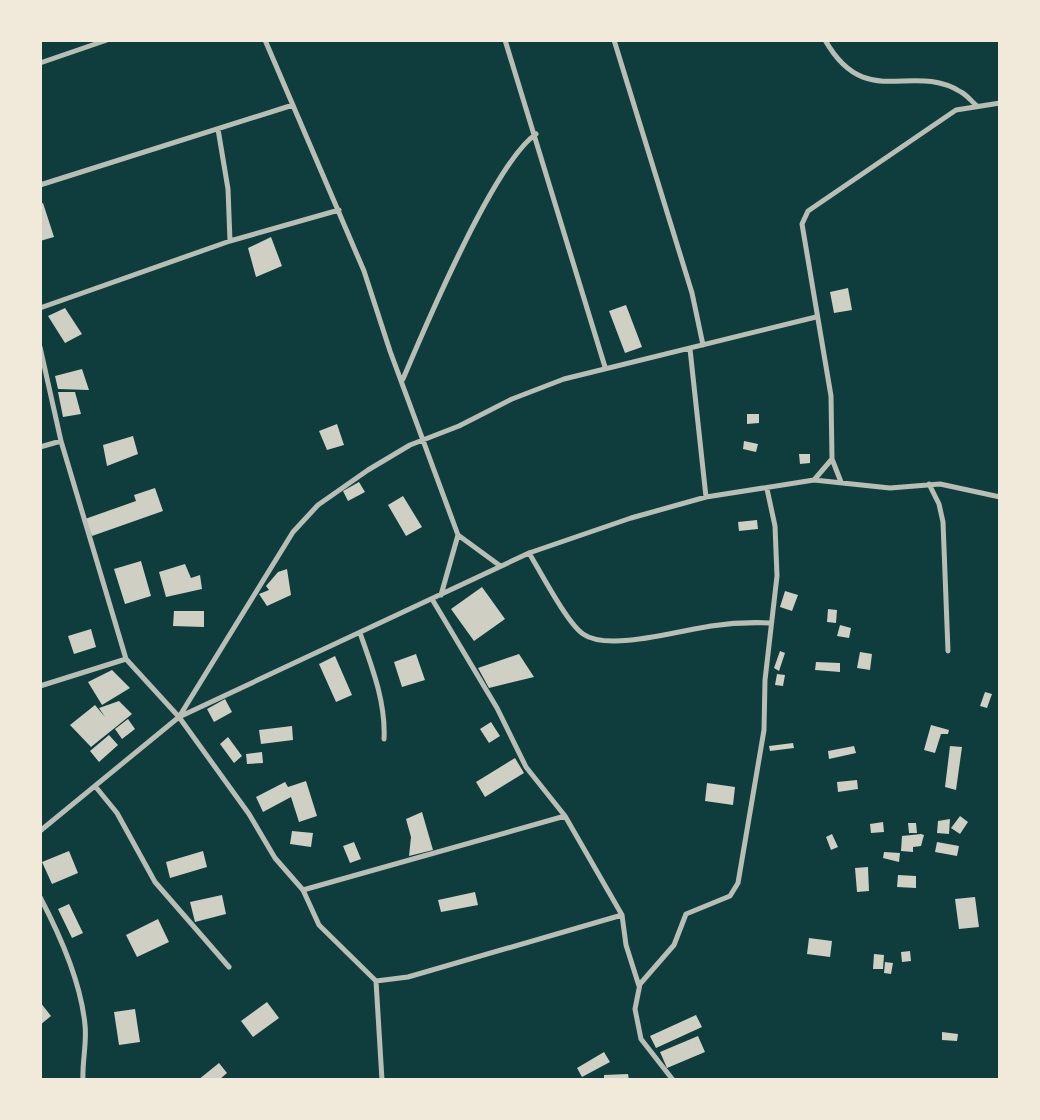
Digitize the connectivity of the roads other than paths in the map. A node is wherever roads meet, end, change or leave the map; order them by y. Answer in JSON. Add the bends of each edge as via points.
{"nodes":[{"id":1,"x":107,"y":40,"type":"edge"},
{"id":2,"x":265,"y":40,"type":"edge"},
{"id":3,"x":505,"y":40,"type":"edge"},
{"id":4,"x":614,"y":40,"type":"edge"},
{"id":5,"x":825,"y":40,"type":"edge"},
{"id":6,"x":40,"y":63,"type":"edge"},
{"id":7,"x":1000,"y":103,"type":"edge"},
{"id":8,"x":293,"y":105,"type":"junction"},
{"id":9,"x":977,"y":106,"type":"junction"},
{"id":10,"x":218,"y":129,"type":"junction"},
{"id":11,"x":536,"y":134,"type":"junction"},
{"id":12,"x":40,"y":185,"type":"edge"},
{"id":13,"x":339,"y":210,"type":"junction"},
{"id":14,"x":229,"y":241,"type":"junction"},
{"id":15,"x":40,"y":308,"type":"edge"},
{"id":16,"x":816,"y":317,"type":"junction"},
{"id":17,"x":704,"y":345,"type":"junction"},
{"id":18,"x":40,"y":347,"type":"edge"},
{"id":19,"x":690,"y":349,"type":"junction"},
{"id":20,"x":606,"y":367,"type":"junction"},
{"id":21,"x":403,"y":379,"type":"junction"},
{"id":22,"x":425,"y":440,"type":"junction"},
{"id":23,"x":61,"y":441,"type":"junction"},
{"id":24,"x":40,"y":447,"type":"edge"},
{"id":25,"x":832,"y":459,"type":"junction"},
{"id":26,"x":814,"y":480,"type":"junction"},
{"id":27,"x":841,"y":482,"type":"junction"},
{"id":28,"x":929,"y":484,"type":"junction"},
{"id":29,"x":767,"y":489,"type":"junction"},
{"id":30,"x":706,"y":497,"type":"junction"},
{"id":31,"x":1000,"y":497,"type":"edge"},
{"id":32,"x":458,"y":535,"type":"junction"},
{"id":33,"x":528,"y":553,"type":"junction"},
{"id":34,"x":499,"y":565,"type":"junction"},
{"id":35,"x":441,"y":595,"type":"junction"},
{"id":36,"x":432,"y":599,"type":"junction"},
{"id":37,"x":771,"y":623,"type":"junction"},
{"id":38,"x":360,"y":633,"type":"junction"},
{"id":39,"x":948,"y":651,"type":"dead end"},
{"id":40,"x":126,"y":659,"type":"junction"},
{"id":41,"x":40,"y":686,"type":"edge"},
{"id":42,"x":179,"y":717,"type":"junction"},
{"id":43,"x":384,"y":739,"type":"dead end"},
{"id":44,"x":95,"y":786,"type":"junction"},
{"id":45,"x":565,"y":816,"type":"junction"},
{"id":46,"x":40,"y":831,"type":"edge"},
{"id":47,"x":303,"y":890,"type":"junction"},
{"id":48,"x":40,"y":897,"type":"edge"},
{"id":49,"x":622,"y":915,"type":"junction"},
{"id":50,"x":229,"y":967,"type":"dead end"},
{"id":51,"x":376,"y":981,"type":"junction"},
{"id":52,"x":639,"y":986,"type":"junction"},
{"id":53,"x":82,"y":1080,"type":"edge"},
{"id":54,"x":382,"y":1080,"type":"edge"},
{"id":55,"x":673,"y":1080,"type":"edge"}],
"edges":[{"from":1,"to":6,"type":"street"},
{"from":2,"to":8,"type":"street"},
{"from":3,"to":11,"type":"street"},
{"from":4,"to":17,"type":"street","via":[[689,281]]},
{"from":5,"to":9,"type":"street","via":[[836,59],[863,77],[875,82],[939,84],[960,91]]},
{"from":7,"to":9,"type":"street"},
{"from":8,"to":10,"type":"street"},
{"from":8,"to":13,"type":"street"},
{"from":9,"to":16,"type":"street","via":[[956,110],[808,211],[802,224],[803,243]]},
{"from":10,"to":12,"type":"street"},
{"from":10,"to":14,"type":"street","via":[[228,189]]},
{"from":11,"to":20,"type":"street"},
{"from":11,"to":21,"type":"street","via":[[515,154],[494,189]]},
{"from":13,"to":14,"type":"street"},
{"from":13,"to":21,"type":"street"},
{"from":14,"to":15,"type":"street"},
{"from":16,"to":17,"type":"street"},
{"from":16,"to":25,"type":"street","via":[[831,397]]},
{"from":17,"to":19,"type":"street"},
{"from":18,"to":23,"type":"street"},
{"from":19,"to":20,"type":"street"},
{"from":19,"to":30,"type":"street"},
{"from":20,"to":22,"type":"street","via":[[512,398]]},
{"from":21,"to":22,"type":"street"},
{"from":22,"to":32,"type":"street"},
{"from":22,"to":42,"type":"street","via":[[348,484],[318,505],[293,532]]},
{"from":23,"to":24,"type":"street"},
{"from":23,"to":40,"type":"street"},
{"from":25,"to":26,"type":"street"},
{"from":25,"to":27,"type":"street"},
{"from":26,"to":27,"type":"street"},
{"from":26,"to":29,"type":"street"},
{"from":27,"to":28,"type":"street","via":[[890,488]]},
{"from":28,"to":31,"type":"street"},
{"from":28,"to":39,"type":"street","via":[[943,522]]},
{"from":29,"to":30,"type":"street"},
{"from":29,"to":37,"type":"street","via":[[775,526],[777,576]]},
{"from":30,"to":33,"type":"street"},
{"from":32,"to":34,"type":"street"},
{"from":32,"to":35,"type":"street"},
{"from":33,"to":34,"type":"street"},
{"from":33,"to":37,"type":"street","via":[[583,635],[642,640],[712,626]]},
{"from":34,"to":35,"type":"street"},
{"from":35,"to":36,"type":"street"},
{"from":36,"to":38,"type":"street"},
{"from":36,"to":45,"type":"street","via":[[497,708],[526,767]]},
{"from":37,"to":52,"type":"street","via":[[764,730],[738,883],[731,895],[687,912],[674,945]]},
{"from":38,"to":42,"type":"street"},
{"from":38,"to":43,"type":"street","via":[[374,673]]},
{"from":40,"to":41,"type":"street"},
{"from":40,"to":42,"type":"street"},
{"from":42,"to":44,"type":"street"},
{"from":42,"to":47,"type":"street","via":[[275,858]]},
{"from":44,"to":46,"type":"street"},
{"from":44,"to":50,"type":"street","via":[[117,813],[155,882]]},
{"from":45,"to":47,"type":"street"},
{"from":45,"to":49,"type":"street"},
{"from":47,"to":51,"type":"street","via":[[319,925]]},
{"from":48,"to":53,"type":"street","via":[[54,923],[83,1007]]},
{"from":49,"to":51,"type":"street","via":[[408,977]]},
{"from":49,"to":52,"type":"street"},
{"from":51,"to":54,"type":"street"},
{"from":52,"to":55,"type":"street","via":[[635,1009],[641,1039]]}]}
